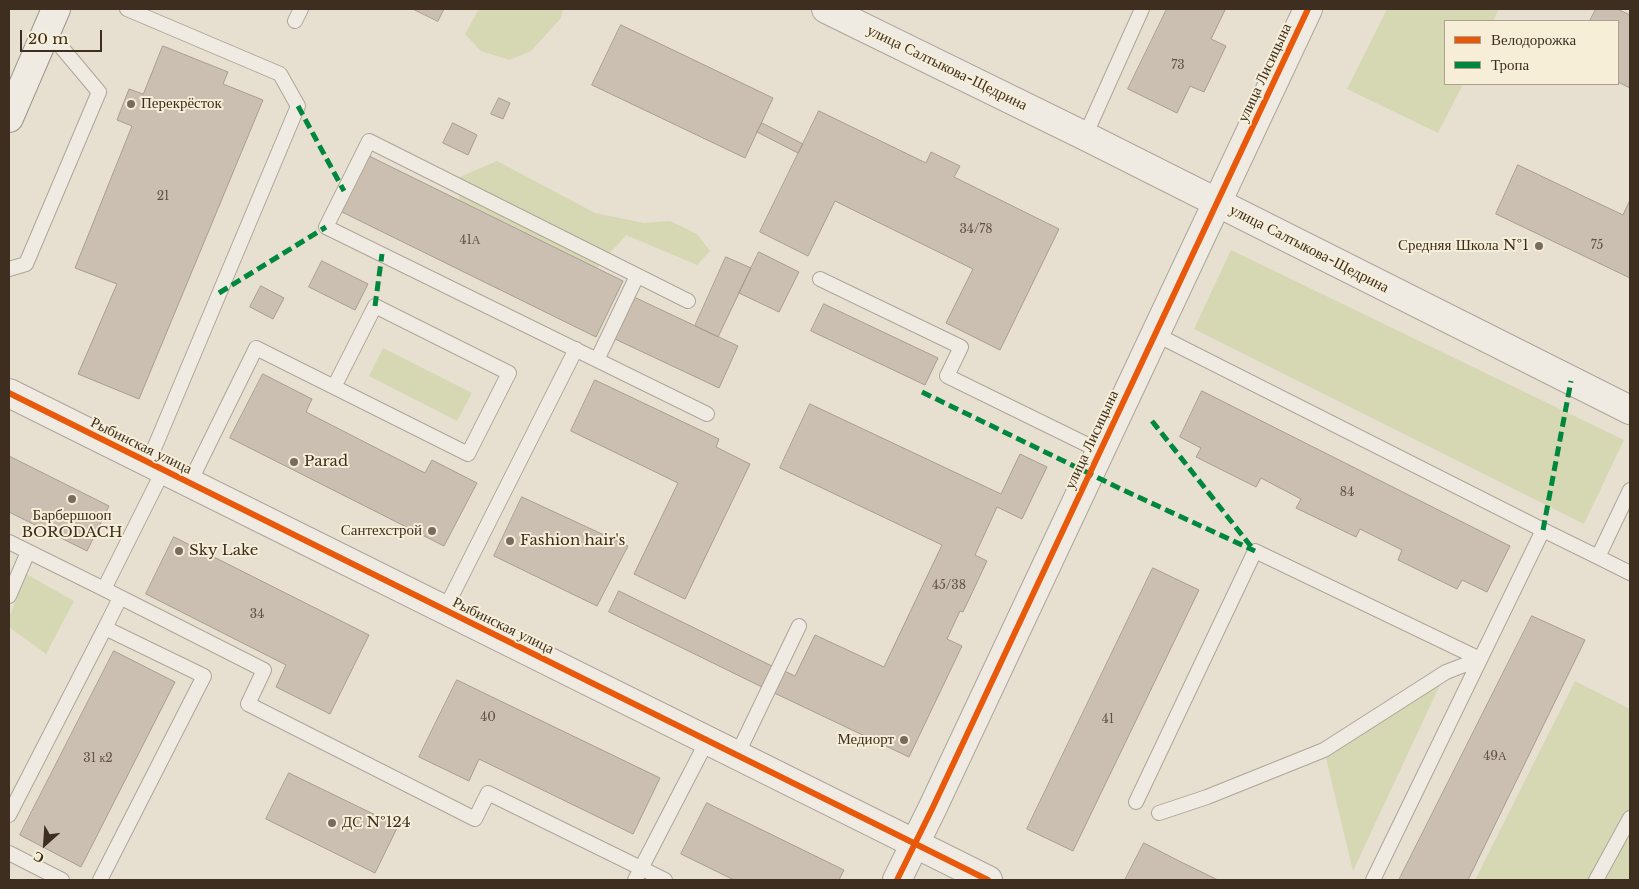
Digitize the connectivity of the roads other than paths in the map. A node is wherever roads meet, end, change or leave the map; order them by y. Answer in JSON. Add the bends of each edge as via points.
{"nodes":[{"id":1,"x":127,"y":9,"type":"edge"},
{"id":2,"x":826,"y":9,"type":"edge"},
{"id":3,"x":1142,"y":9,"type":"edge"},
{"id":4,"x":1302,"y":11,"type":"edge"},
{"id":5,"x":52,"y":20,"type":"edge"},
{"id":6,"x":9,"y":118,"type":"edge"},
{"id":7,"x":1085,"y":136,"type":"junction"},
{"id":8,"x":1217,"y":204,"type":"junction"},
{"id":9,"x":9,"y":269,"type":"edge"},
{"id":10,"x":637,"y":276,"type":"junction"},
{"id":11,"x":820,"y":279,"type":"dead end"},
{"id":12,"x":688,"y":301,"type":"dead end"},
{"id":13,"x":1155,"y":334,"type":"junction"},
{"id":14,"x":576,"y":349,"type":"junction"},
{"id":15,"x":597,"y":360,"type":"junction"},
{"id":16,"x":334,"y":387,"type":"junction"},
{"id":17,"x":9,"y":393,"type":"edge"},
{"id":18,"x":1630,"y":410,"type":"edge"},
{"id":19,"x":706,"y":414,"type":"dead end"},
{"id":20,"x":1100,"y":451,"type":"junction"},
{"id":21,"x":155,"y":467,"type":"junction"},
{"id":22,"x":189,"y":484,"type":"junction"},
{"id":23,"x":1630,"y":490,"type":"edge"},
{"id":24,"x":1543,"y":530,"type":"junction"},
{"id":25,"x":9,"y":542,"type":"edge"},
{"id":26,"x":28,"y":552,"type":"junction"},
{"id":27,"x":1598,"y":557,"type":"junction"},
{"id":28,"x":1630,"y":573,"type":"edge"},
{"id":29,"x":104,"y":589,"type":"junction"},
{"id":30,"x":9,"y":596,"type":"edge"},
{"id":31,"x":120,"y":598,"type":"junction"},
{"id":32,"x":444,"y":611,"type":"junction"},
{"id":33,"x":799,"y":626,"type":"dead end"},
{"id":34,"x":105,"y":628,"type":"junction"},
{"id":35,"x":1480,"y":659,"type":"junction"},
{"id":36,"x":708,"y":741,"type":"junction"},
{"id":37,"x":737,"y":755,"type":"junction"},
{"id":38,"x":1136,"y":802,"type":"dead end"},
{"id":39,"x":1159,"y":813,"type":"dead end"},
{"id":40,"x":9,"y":815,"type":"edge"},
{"id":41,"x":1630,"y":818,"type":"edge"},
{"id":42,"x":916,"y":844,"type":"junction"},
{"id":43,"x":9,"y":853,"type":"edge"},
{"id":44,"x":638,"y":874,"type":"edge"},
{"id":45,"x":62,"y":880,"type":"edge"},
{"id":46,"x":100,"y":880,"type":"edge"},
{"id":47,"x":665,"y":880,"type":"edge"},
{"id":48,"x":897,"y":880,"type":"edge"},
{"id":49,"x":988,"y":880,"type":"edge"},
{"id":50,"x":1373,"y":880,"type":"edge"},
{"id":51,"x":1596,"y":880,"type":"edge"}],
"edges":[{"from":1,"to":21,"type":"lane","via":[[280,74],[298,106]]},
{"from":2,"to":7,"type":"street","name":"улица Салтыкова-Щедрина"},
{"from":3,"to":7,"type":"lane"},
{"from":4,"to":8,"type":"street","name":"улица Лисицына"},
{"from":5,"to":6,"type":"street"},
{"from":5,"to":9,"type":"lane","via":[[99,92],[26,264]]},
{"from":7,"to":8,"type":"street","name":"улица Салтыкова-Щедрина"},
{"from":8,"to":13,"type":"street","name":"улица Лисицына"},
{"from":8,"to":18,"type":"street","name":"улица Салтыкова-Щедрина"},
{"from":10,"to":12,"type":"lane"},
{"from":10,"to":14,"type":"lane","via":[[368,141],[326,227]]},
{"from":10,"to":15,"type":"lane"},
{"from":11,"to":20,"type":"lane","via":[[961,347],[947,376]]},
{"from":13,"to":20,"type":"street","name":"улица Лисицына"},
{"from":13,"to":24,"type":"lane"},
{"from":14,"to":15,"type":"lane"},
{"from":14,"to":32,"type":"lane"},
{"from":15,"to":19,"type":"lane"},
{"from":16,"to":16,"type":"lane","via":[[468,454],[509,373],[374,306]]},
{"from":16,"to":22,"type":"lane","via":[[256,348]]},
{"from":17,"to":21,"type":"street","name":"Рыбинская улица"},
{"from":20,"to":42,"type":"street","name":"улица Лисицына"},
{"from":21,"to":22,"type":"street","name":"Рыбинская улица"},
{"from":21,"to":29,"type":"lane"},
{"from":22,"to":32,"type":"street","name":"Рыбинская улица"},
{"from":23,"to":27,"type":"lane"},
{"from":24,"to":27,"type":"lane"},
{"from":24,"to":35,"type":"lane"},
{"from":25,"to":26,"type":"lane"},
{"from":26,"to":29,"type":"lane"},
{"from":26,"to":30,"type":"lane"},
{"from":27,"to":28,"type":"lane"},
{"from":29,"to":31,"type":"lane"},
{"from":31,"to":34,"type":"lane"},
{"from":31,"to":44,"type":"lane","via":[[264,670],[248,704],[475,819],[488,793]]},
{"from":32,"to":36,"type":"street","name":"Рыбинская улица"},
{"from":33,"to":37,"type":"lane"},
{"from":34,"to":40,"type":"lane"},
{"from":34,"to":46,"type":"lane","via":[[204,676]]},
{"from":35,"to":38,"type":"lane","via":[[1255,550]]},
{"from":35,"to":39,"type":"lane","via":[[1446,672],[1324,750]]},
{"from":35,"to":50,"type":"lane"},
{"from":36,"to":37,"type":"street","name":"Рыбинская улица"},
{"from":36,"to":44,"type":"lane"},
{"from":37,"to":42,"type":"street","name":"Рыбинская улица"},
{"from":41,"to":51,"type":"lane"},
{"from":42,"to":48,"type":"street","name":"улица Лисицына"},
{"from":42,"to":49,"type":"street","name":"Рыбинская улица"},
{"from":43,"to":45,"type":"lane"},
{"from":44,"to":47,"type":"lane"}]}
